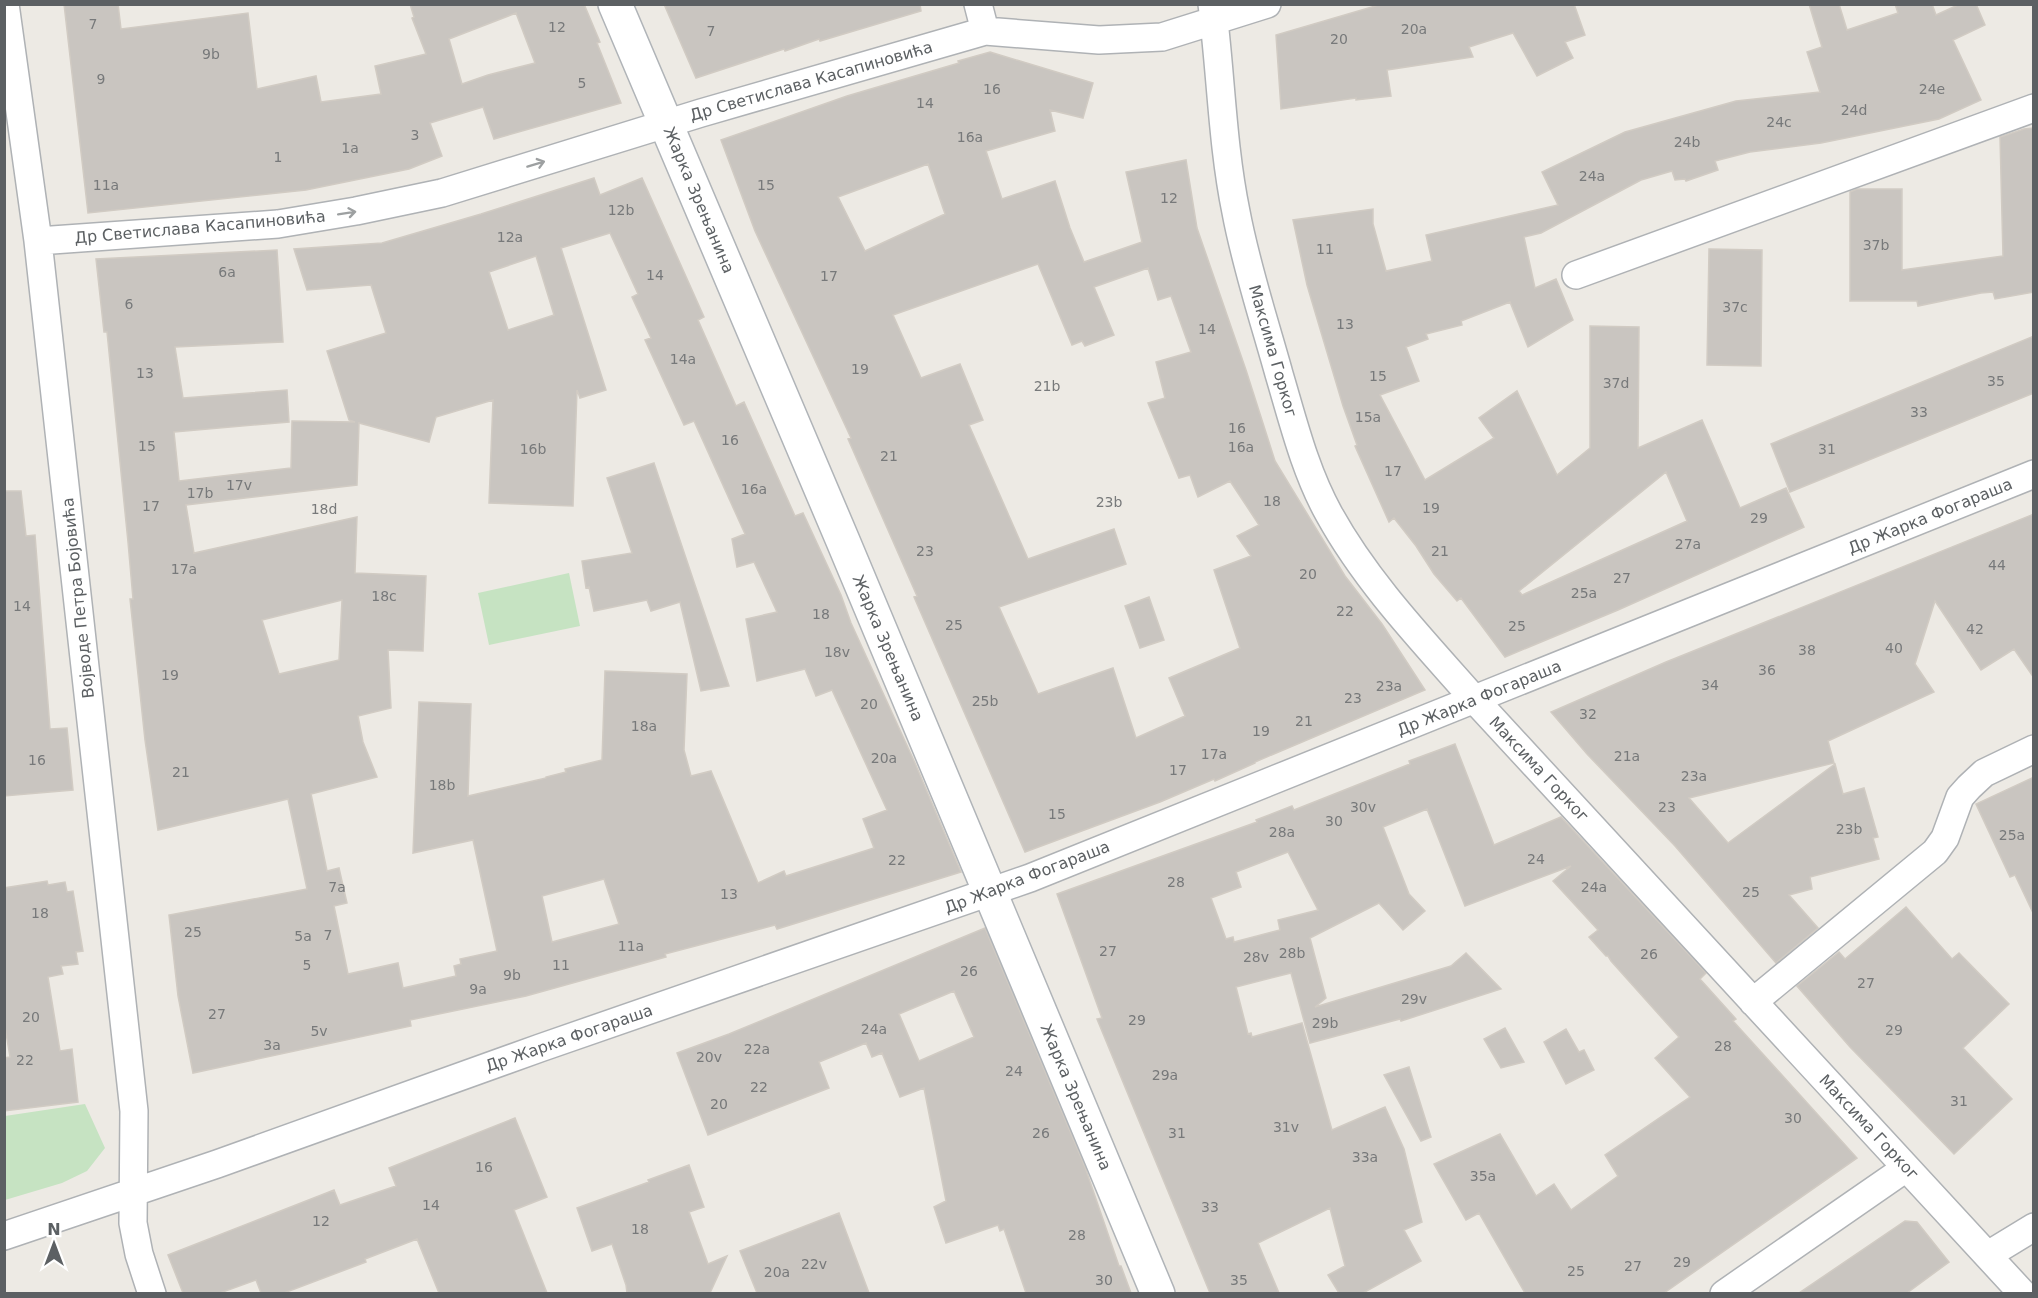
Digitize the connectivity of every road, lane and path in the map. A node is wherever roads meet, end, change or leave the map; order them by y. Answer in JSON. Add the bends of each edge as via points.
{"nodes":[{"id":1,"x":5,"y":4,"type":"edge"},
{"id":2,"x":615,"y":4,"type":"edge"},
{"id":3,"x":978,"y":4,"type":"edge"},
{"id":4,"x":1267,"y":4,"type":"edge"},
{"id":5,"x":1213,"y":13,"type":"edge"},
{"id":6,"x":985,"y":31,"type":"junction"},
{"id":7,"x":2034,"y":108,"type":"edge"},
{"id":8,"x":667,"y":123,"type":"junction"},
{"id":9,"x":16,"y":172,"type":"edge"},
{"id":10,"x":38,"y":241,"type":"junction"},
{"id":11,"x":1576,"y":275,"type":"dead end"},
{"id":12,"x":2034,"y":474,"type":"edge"},
{"id":13,"x":1474,"y":699,"type":"junction"},
{"id":14,"x":2034,"y":749,"type":"edge"},
{"id":15,"x":990,"y":893,"type":"junction"},
{"id":16,"x":1753,"y":1002,"type":"junction"},
{"id":17,"x":1906,"y":1168,"type":"junction"},
{"id":18,"x":132,"y":1193,"type":"junction"},
{"id":19,"x":2034,"y":1227,"type":"edge"},
{"id":20,"x":4,"y":1236,"type":"edge"},
{"id":21,"x":1988,"y":1255,"type":"junction"},
{"id":22,"x":152,"y":1293,"type":"edge"},
{"id":23,"x":1158,"y":1293,"type":"edge"},
{"id":24,"x":1725,"y":1293,"type":"edge"},
{"id":25,"x":2023,"y":1293,"type":"edge"}],
"edges":[{"from":1,"to":9,"type":"street","name":"Војводе Петра Бојовића"},
{"from":2,"to":8,"type":"street","name":"Жарка Зрењанина"},
{"from":3,"to":6,"type":"street"},
{"from":4,"to":5,"type":"street","name":"Др Светислава Касапиновића"},
{"from":5,"to":6,"type":"street","name":"Др Светислава Касапиновића","via":[[1162,36],[1099,40]]},
{"from":5,"to":13,"type":"street","name":"Максима Горког","via":[[1236,212],[1310,472],[1329,514],[1367,573]]},
{"from":6,"to":8,"type":"street","name":"Др Светислава Касапиновића"},
{"from":7,"to":11,"type":"street"},
{"from":10,"to":8,"type":"street","name":"Др Светислава Касапиновића","one_way":true,"via":[[278,224],[356,212],[442,193]]},
{"from":8,"to":15,"type":"street","name":"Жарка Зрењанина"},
{"from":9,"to":10,"type":"street","name":"Војводе Петра Бојовића"},
{"from":10,"to":18,"type":"street","name":"Војводе Петра Бојовића","via":[[134,1111]]},
{"from":12,"to":13,"type":"street","name":"Др Жарка Фогараша"},
{"from":13,"to":15,"type":"street","name":"Др Жарка Фогараша"},
{"from":13,"to":16,"type":"street","name":"Максима Горког"},
{"from":14,"to":16,"type":"street","via":[[1984,773],[1960,797],[1945,838],[1935,852]]},
{"from":15,"to":18,"type":"street","name":"Др Жарка Фогараша"},
{"from":15,"to":23,"type":"street","name":"Жарка Зрењанина"},
{"from":16,"to":17,"type":"street","name":"Максима Горког"},
{"from":17,"to":21,"type":"street","name":"Максима Горког"},
{"from":17,"to":24,"type":"street"},
{"from":18,"to":20,"type":"street","name":"Др Жарка Фогараша"},
{"from":18,"to":22,"type":"street","name":"Војводе Петра Бојовића","via":[[139,1254]]},
{"from":19,"to":21,"type":"street"},
{"from":21,"to":25,"type":"street","name":"Максима Горког"}]}
